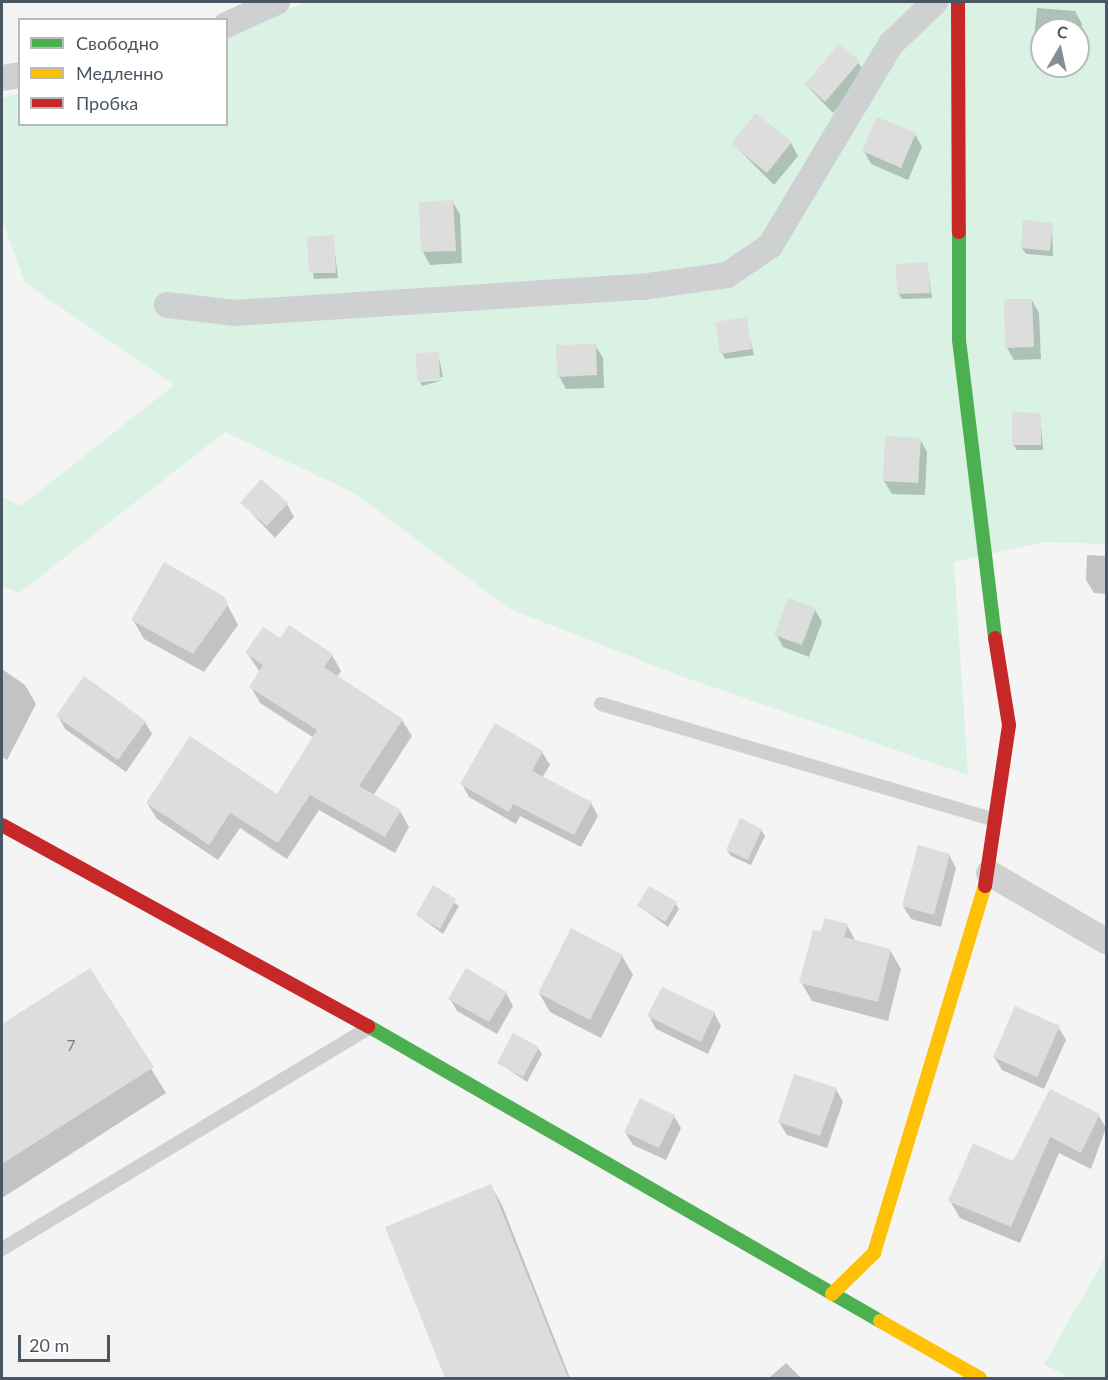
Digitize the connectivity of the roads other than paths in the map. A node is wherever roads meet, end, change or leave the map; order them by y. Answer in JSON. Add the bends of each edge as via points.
{"nodes":[{"id":1,"x":277,"y":2,"type":"edge"},
{"id":2,"x":935,"y":2,"type":"edge"},
{"id":3,"x":958,"y":2,"type":"edge"},
{"id":4,"x":228,"y":24,"type":"edge"},
{"id":5,"x":18,"y":75,"type":"edge"},
{"id":6,"x":2,"y":78,"type":"edge"},
{"id":7,"x":167,"y":305,"type":"dead end"},
{"id":8,"x":601,"y":704,"type":"dead end"},
{"id":9,"x":995,"y":820,"type":"junction"},
{"id":10,"x":2,"y":825,"type":"edge"},
{"id":11,"x":989,"y":873,"type":"junction"},
{"id":12,"x":1107,"y":941,"type":"edge"},
{"id":13,"x":370,"y":1027,"type":"junction"},
{"id":14,"x":2,"y":1249,"type":"edge"},
{"id":15,"x":831,"y":1294,"type":"junction"},
{"id":16,"x":980,"y":1378,"type":"edge"}],
"edges":[{"from":1,"to":4,"type":"street"},
{"from":2,"to":7,"type":"street","via":[[891,44],[770,246],[728,275],[641,287],[235,313]]},
{"from":3,"to":9,"type":"street","via":[[959,340],[978,532],[1008,725]]},
{"from":5,"to":6,"type":"street"},
{"from":8,"to":9,"type":"lane"},
{"from":9,"to":11,"type":"street"},
{"from":10,"to":13,"type":"street"},
{"from":11,"to":12,"type":"street"},
{"from":11,"to":15,"type":"street","via":[[874,1253]]},
{"from":13,"to":14,"type":"lane"},
{"from":13,"to":15,"type":"street"},
{"from":15,"to":16,"type":"street"}]}
